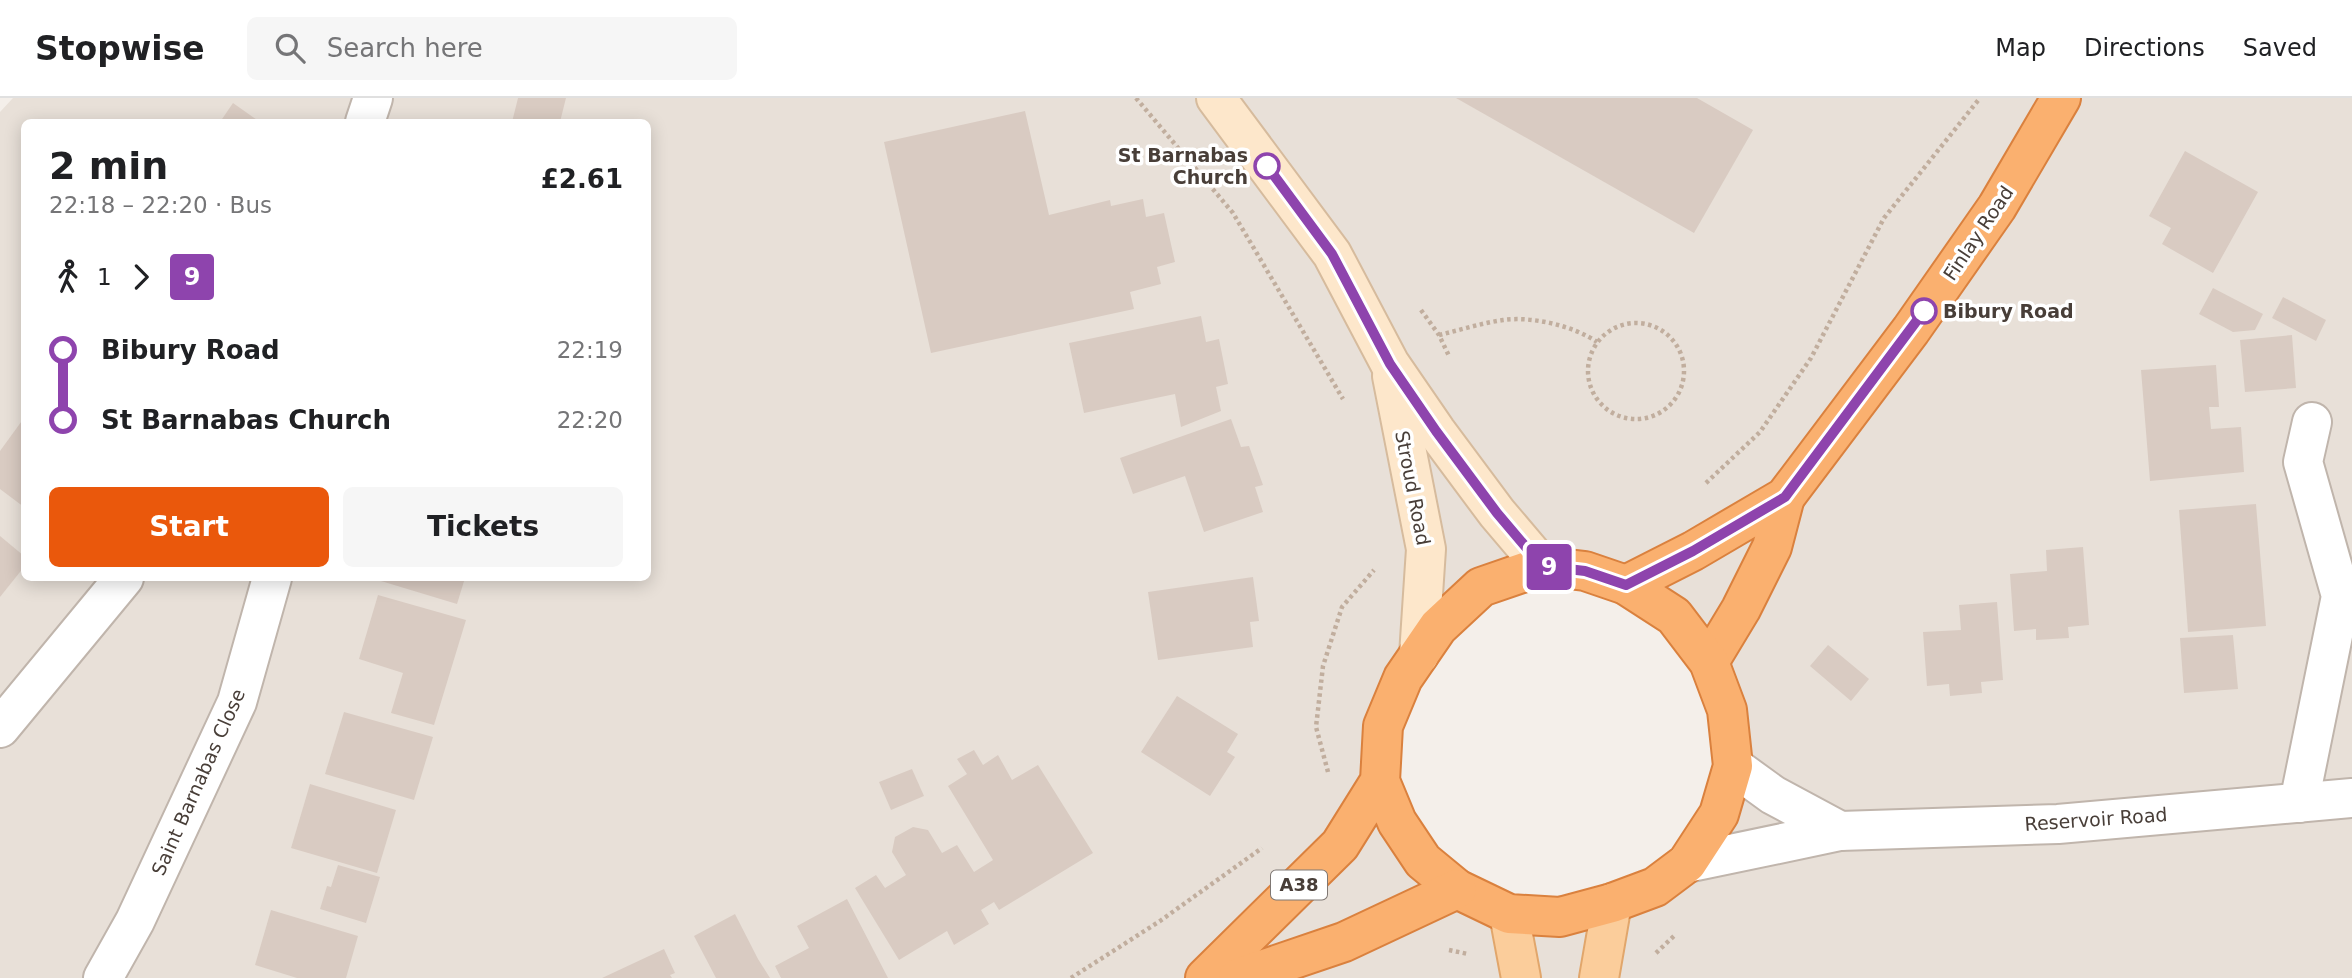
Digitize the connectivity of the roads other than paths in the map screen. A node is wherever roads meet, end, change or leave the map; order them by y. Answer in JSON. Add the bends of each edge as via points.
{"nodes":[{"id":1,"x":373,"y":98,"type":"edge"},
{"id":2,"x":1216,"y":98,"type":"edge"},
{"id":3,"x":2062,"y":98,"type":"edge"},
{"id":4,"x":366,"y":119,"type":"edge"},
{"id":5,"x":1390,"y":364,"type":"junction"},
{"id":6,"x":2312,"y":422,"type":"dead end"},
{"id":7,"x":1785,"y":497,"type":"junction"},
{"id":8,"x":1542,"y":566,"type":"junction"},
{"id":9,"x":122,"y":581,"type":"edge"},
{"id":10,"x":271,"y":581,"type":"edge"},
{"id":11,"x":1626,"y":585,"type":"junction"},
{"id":12,"x":1419,"y":655,"type":"junction"},
{"id":13,"x":1709,"y":662,"type":"junction"},
{"id":14,"x":0,"y":728,"type":"edge"},
{"id":15,"x":1733,"y":766,"type":"junction"},
{"id":16,"x":1380,"y":781,"type":"junction"},
{"id":17,"x":2352,"y":798,"type":"edge"},
{"id":18,"x":2299,"y":803,"type":"junction"},
{"id":19,"x":1840,"y":831,"type":"junction"},
{"id":20,"x":1687,"y":863,"type":"junction"},
{"id":21,"x":1457,"y":889,"type":"junction"},
{"id":22,"x":1612,"y":903,"type":"junction"},
{"id":23,"x":1509,"y":914,"type":"junction"},
{"id":24,"x":103,"y":978,"type":"edge"},
{"id":25,"x":1205,"y":978,"type":"edge"},
{"id":26,"x":1238,"y":978,"type":"edge"},
{"id":27,"x":1521,"y":978,"type":"edge"},
{"id":28,"x":1599,"y":978,"type":"edge"}],
"edges":[{"from":1,"to":4,"type":"street"},
{"from":2,"to":5,"type":"main road","name":"Stroud Road","via":[[1332,254]]},
{"from":3,"to":7,"type":"highway","name":"Finlay Road","via":[[1997,207]]},
{"from":5,"to":8,"type":"main road","name":"Stroud Road","via":[[1475,485]]},
{"from":5,"to":12,"type":"main road","name":"Stroud Road","via":[[1426,549]]},
{"from":6,"to":18,"type":"street","via":[[2304,462],[2341,596]]},
{"from":7,"to":11,"type":"highway","name":"Finlay Road"},
{"from":7,"to":13,"type":"highway","name":"Finlay Road","via":[[1772,547]]},
{"from":8,"to":11,"type":"highway","number":"A38","via":[[1585,571]]},
{"from":8,"to":12,"type":"highway","number":"A38","via":[[1481,587],[1437,627]]},
{"from":9,"to":14,"type":"street"},
{"from":10,"to":24,"type":"street","name":"Saint Barnabas Close","via":[[237,702],[135,921]]},
{"from":11,"to":13,"type":"highway","number":"A38","via":[[1674,616]]},
{"from":12,"to":16,"type":"highway","number":"A38","via":[[1403,678],[1383,726]]},
{"from":13,"to":15,"type":"highway","number":"A38","via":[[1727,710]]},
{"from":15,"to":19,"type":"street","via":[[1773,795]]},
{"from":15,"to":20,"type":"highway","number":"A38","via":[[1720,814]]},
{"from":16,"to":21,"type":"highway","number":"A38","via":[[1397,822],[1423,861]]},
{"from":16,"to":25,"type":"highway","number":"A38","via":[[1340,845]]},
{"from":17,"to":18,"type":"street","name":"Reservoir Road"},
{"from":18,"to":19,"type":"street","name":"Reservoir Road","via":[[2058,824]]},
{"from":19,"to":20,"type":"street","name":"Reservoir Road"},
{"from":20,"to":22,"type":"highway","number":"A38","via":[[1655,887]]},
{"from":21,"to":23,"type":"highway","number":"A38"},
{"from":21,"to":26,"type":"highway","via":[[1345,942]]},
{"from":22,"to":23,"type":"highway","number":"A38","via":[[1560,917]]},
{"from":22,"to":28,"type":"main road"},
{"from":23,"to":27,"type":"main road"}]}
